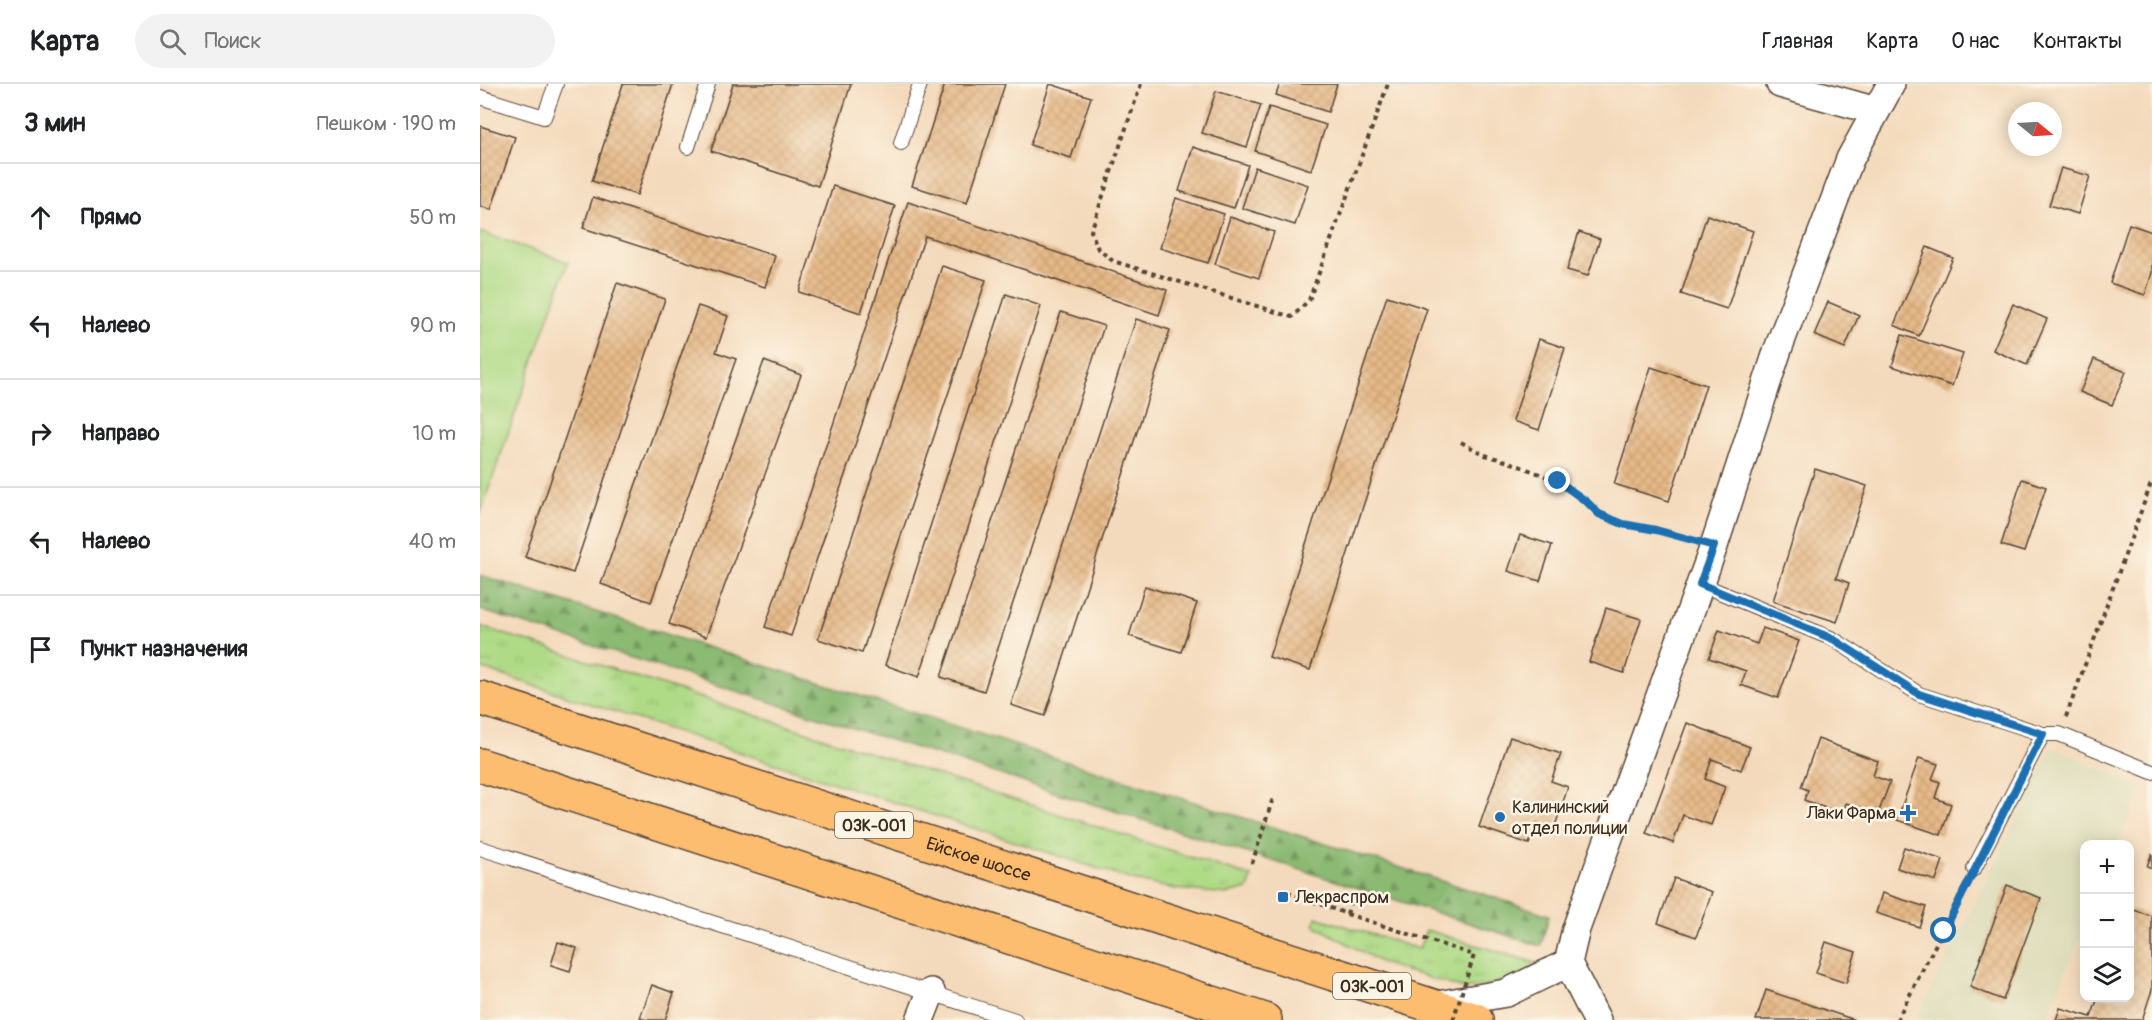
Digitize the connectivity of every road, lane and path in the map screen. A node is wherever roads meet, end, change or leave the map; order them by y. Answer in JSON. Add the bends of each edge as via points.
{"nodes":[{"id":1,"x":556,"y":84,"type":"edge"},
{"id":2,"x":708,"y":84,"type":"edge"},
{"id":3,"x":921,"y":84,"type":"edge"},
{"id":4,"x":1141,"y":84,"type":"edge"},
{"id":5,"x":1388,"y":84,"type":"edge"},
{"id":6,"x":1780,"y":84,"type":"edge"},
{"id":7,"x":1891,"y":84,"type":"edge"},
{"id":8,"x":480,"y":97,"type":"edge"},
{"id":9,"x":1876,"y":111,"type":"junction"},
{"id":10,"x":901,"y":143,"type":"dead end"},
{"id":11,"x":688,"y":147,"type":"dead end"},
{"id":12,"x":1461,"y":441,"type":"dead end"},
{"id":13,"x":2152,"y":481,"type":"edge"},
{"id":14,"x":1714,"y":546,"type":"junction"},
{"id":15,"x":1700,"y":584,"type":"junction"},
{"id":16,"x":480,"y":698,"type":"edge"},
{"id":17,"x":2043,"y":734,"type":"junction"},
{"id":18,"x":2059,"y":734,"type":"junction"},
{"id":19,"x":480,"y":765,"type":"edge"},
{"id":20,"x":2152,"y":772,"type":"edge"},
{"id":21,"x":1273,"y":798,"type":"dead end"},
{"id":22,"x":480,"y":848,"type":"edge"},
{"id":23,"x":1252,"y":864,"type":"dead end"},
{"id":24,"x":1974,"y":869,"type":"joint"},
{"id":25,"x":1352,"y":896,"type":"dead end"},
{"id":26,"x":1283,"y":897,"type":"dead end"},
{"id":27,"x":1347,"y":915,"type":"junction"},
{"id":28,"x":1568,"y":963,"type":"junction"},
{"id":29,"x":931,"y":992,"type":"junction"},
{"id":30,"x":1443,"y":1013,"type":"edge"},
{"id":31,"x":920,"y":1020,"type":"edge"},
{"id":32,"x":1015,"y":1020,"type":"edge"},
{"id":33,"x":1265,"y":1020,"type":"edge"},
{"id":34,"x":1476,"y":1020,"type":"edge"},
{"id":35,"x":1597,"y":1020,"type":"edge"},
{"id":36,"x":1897,"y":1020,"type":"edge"}],
"edges":[{"from":1,"to":8,"type":"lane","via":[[544,117]]},
{"from":2,"to":11,"type":"lane"},
{"from":3,"to":10,"type":"lane"},
{"from":4,"to":5,"type":"path","via":[[1091,231],[1098,249],[1113,261],[1292,317],[1309,300]]},
{"from":6,"to":9,"type":"street"},
{"from":7,"to":9,"type":"street"},
{"from":9,"to":14,"type":"street","via":[[1850,159],[1778,349]]},
{"from":12,"to":14,"type":"path","via":[[1485,455],[1558,481],[1599,514],[1623,524]]},
{"from":13,"to":18,"type":"path"},
{"from":14,"to":15,"type":"street"},
{"from":15,"to":17,"type":"lane","via":[[1833,639],[1919,694]]},
{"from":15,"to":28,"type":"street","via":[[1576,929]]},
{"from":16,"to":30,"type":"main road","name":"Ейское шоссе","number":"03К-001"},
{"from":17,"to":18,"type":"lane"},
{"from":17,"to":24,"type":"lane"},
{"from":18,"to":20,"type":"lane"},
{"from":19,"to":33,"type":"main road"},
{"from":21,"to":23,"type":"path"},
{"from":22,"to":29,"type":"lane"},
{"from":24,"to":36,"type":"path"},
{"from":25,"to":27,"type":"path"},
{"from":26,"to":27,"type":"path","via":[[1286,891]]},
{"from":27,"to":30,"type":"path","bridge":true,"via":[[1474,955]]},
{"from":28,"to":30,"type":"street","via":[[1506,993]]},
{"from":28,"to":35,"type":"street"},
{"from":29,"to":31,"type":"street"},
{"from":29,"to":32,"type":"lane"},
{"from":30,"to":34,"type":"main road","name":"Ейское шоссе","number":"03К-001"}]}
